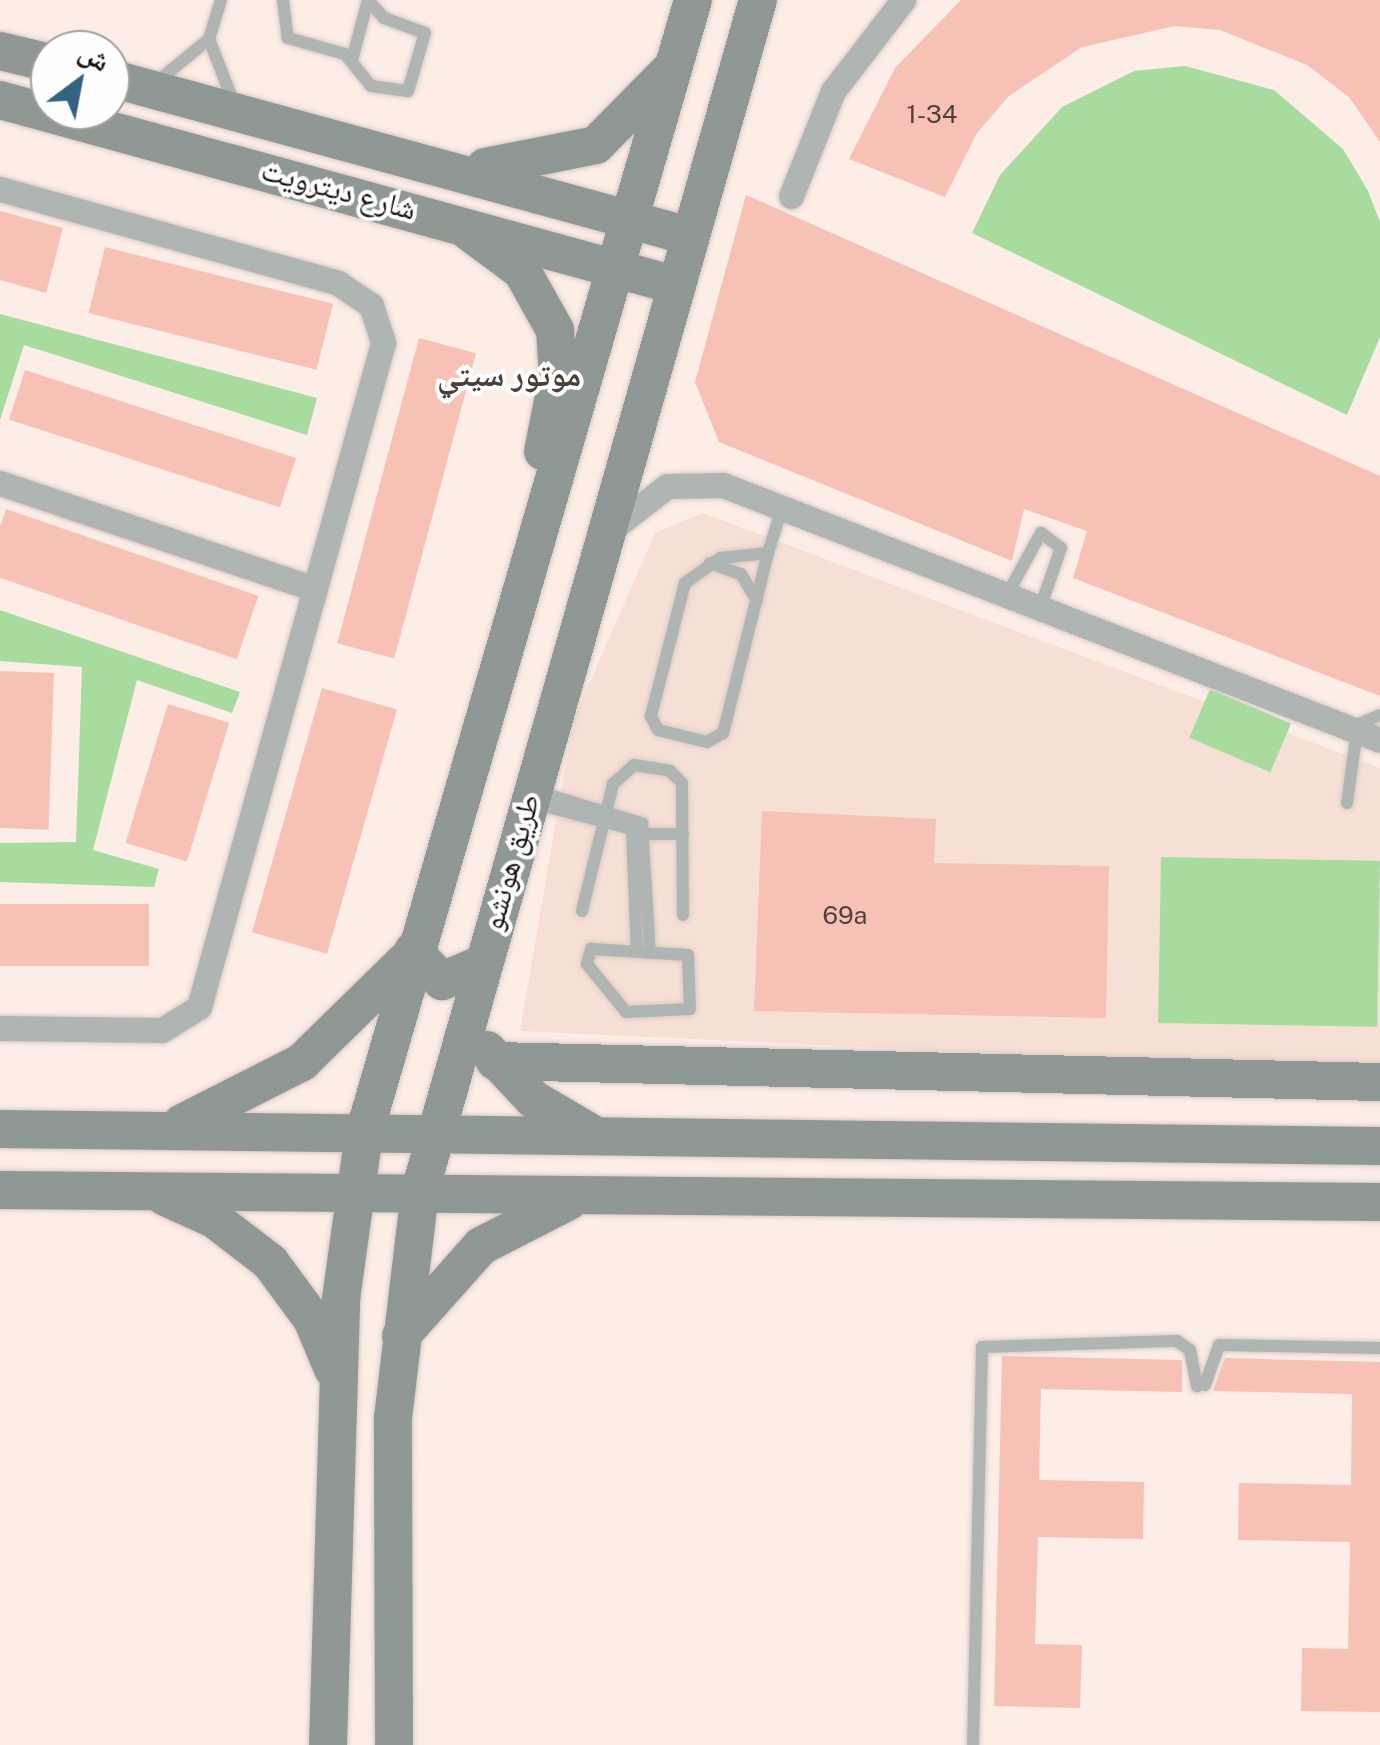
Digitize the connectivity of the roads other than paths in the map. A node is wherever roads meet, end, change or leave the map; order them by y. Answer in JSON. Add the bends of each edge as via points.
{"nodes":[{"id":1,"x":221,"y":0,"type":"edge"},
{"id":2,"x":283,"y":0,"type":"edge"},
{"id":3,"x":368,"y":0,"type":"edge"},
{"id":4,"x":693,"y":0,"type":"edge"},
{"id":5,"x":758,"y":0,"type":"edge"},
{"id":6,"x":902,"y":0,"type":"edge"},
{"id":7,"x":208,"y":40,"type":"junction"},
{"id":8,"x":0,"y":51,"type":"edge"},
{"id":9,"x":30,"y":58,"type":"edge"},
{"id":10,"x":352,"y":60,"type":"junction"},
{"id":11,"x":676,"y":65,"type":"junction"},
{"id":12,"x":130,"y":82,"type":"edge"},
{"id":13,"x":146,"y":86,"type":"junction"},
{"id":14,"x":0,"y":100,"type":"edge"},
{"id":15,"x":240,"y":110,"type":"junction"},
{"id":16,"x":458,"y":169,"type":"junction"},
{"id":17,"x":0,"y":189,"type":"edge"},
{"id":18,"x":792,"y":196,"type":"dead end"},
{"id":19,"x":450,"y":218,"type":"junction"},
{"id":20,"x":635,"y":219,"type":"junction"},
{"id":21,"x":689,"y":236,"type":"junction"},
{"id":22,"x":619,"y":267,"type":"junction"},
{"id":23,"x":675,"y":285,"type":"junction"},
{"id":24,"x":0,"y":484,"type":"edge"},
{"id":25,"x":550,"y":490,"type":"junction"},
{"id":26,"x":782,"y":508,"type":"junction"},
{"id":27,"x":604,"y":534,"type":"junction"},
{"id":28,"x":768,"y":552,"type":"junction"},
{"id":29,"x":708,"y":562,"type":"junction"},
{"id":30,"x":315,"y":589,"type":"junction"},
{"id":31,"x":1007,"y":596,"type":"junction"},
{"id":32,"x":757,"y":603,"type":"junction"},
{"id":33,"x":1040,"y":608,"type":"junction"},
{"id":34,"x":1380,"y":715,"type":"edge"},
{"id":35,"x":1362,"y":733,"type":"edge"},
{"id":36,"x":529,"y":796,"type":"junction"},
{"id":37,"x":1348,"y":803,"type":"dead end"},
{"id":38,"x":604,"y":815,"type":"junction"},
{"id":39,"x":644,"y":834,"type":"junction"},
{"id":40,"x":683,"y":834,"type":"junction"},
{"id":41,"x":582,"y":911,"type":"dead end"},
{"id":42,"x":683,"y":914,"type":"dead end"},
{"id":43,"x":413,"y":952,"type":"junction"},
{"id":44,"x":644,"y":952,"type":"junction"},
{"id":45,"x":480,"y":964,"type":"junction"},
{"id":46,"x":465,"y":1015,"type":"junction"},
{"id":47,"x":0,"y":1028,"type":"edge"},
{"id":48,"x":495,"y":1061,"type":"junction"},
{"id":49,"x":1380,"y":1082,"type":"edge"},
{"id":50,"x":0,"y":1128,"type":"edge"},
{"id":51,"x":161,"y":1130,"type":"junction"},
{"id":52,"x":364,"y":1134,"type":"junction"},
{"id":53,"x":432,"y":1135,"type":"junction"},
{"id":54,"x":602,"y":1138,"type":"junction"},
{"id":55,"x":1380,"y":1146,"type":"edge"},
{"id":56,"x":0,"y":1190,"type":"edge"},
{"id":57,"x":354,"y":1190,"type":"junction"},
{"id":58,"x":420,"y":1191,"type":"junction"},
{"id":59,"x":148,"y":1192,"type":"junction"},
{"id":60,"x":593,"y":1194,"type":"junction"},
{"id":61,"x":1380,"y":1202,"type":"edge"},
{"id":62,"x":400,"y":1338,"type":"junction"},
{"id":63,"x":1380,"y":1348,"type":"edge"},
{"id":64,"x":338,"y":1385,"type":"junction"},
{"id":65,"x":328,"y":1745,"type":"edge"},
{"id":66,"x":394,"y":1745,"type":"edge"},
{"id":67,"x":972,"y":1745,"type":"edge"}],
"edges":[{"from":1,"to":7,"type":"lane"},
{"from":2,"to":10,"type":"lane","via":[[288,38]]},
{"from":3,"to":10,"type":"lane"},
{"from":3,"to":10,"type":"lane","via":[[384,18],[421,30],[426,42],[408,91],[371,86]]},
{"from":4,"to":11,"type":"street"},
{"from":5,"to":21,"type":"street","name":"طريق هونشو"},
{"from":6,"to":18,"type":"street","via":[[833,91]]},
{"from":7,"to":13,"type":"lane"},
{"from":7,"to":15,"type":"lane"},
{"from":8,"to":9,"type":"street"},
{"from":11,"to":16,"type":"street","via":[[596,145],[558,159]]},
{"from":11,"to":20,"type":"street"},
{"from":12,"to":13,"type":"street","name":"شارع ديترويت"},
{"from":13,"to":15,"type":"street","name":"شارع ديترويت"},
{"from":14,"to":19,"type":"street","name":"شارع ديترويت"},
{"from":15,"to":16,"type":"street","name":"شارع ديترويت"},
{"from":16,"to":20,"type":"street","name":"شارع ديترويت"},
{"from":17,"to":30,"type":"street","via":[[338,282],[370,305],[380,363]]},
{"from":19,"to":22,"type":"street","name":"شارع ديترويت"},
{"from":19,"to":25,"type":"street","via":[[522,272],[547,308],[558,353],[542,447]]},
{"from":20,"to":21,"type":"street","name":"شارع ديترويت"},
{"from":20,"to":22,"type":"street"},
{"from":21,"to":23,"type":"street","name":"طريق هونشو"},
{"from":22,"to":23,"type":"street","name":"شارع ديترويت"},
{"from":22,"to":25,"type":"street"},
{"from":23,"to":27,"type":"street","name":"طريق هونشو"},
{"from":24,"to":30,"type":"street"},
{"from":25,"to":43,"type":"street"},
{"from":26,"to":27,"type":"street","via":[[686,480]]},
{"from":26,"to":28,"type":"lane"},
{"from":26,"to":31,"type":"street"},
{"from":27,"to":36,"type":"street","name":"طريق هونشو"},
{"from":28,"to":29,"type":"lane"},
{"from":28,"to":32,"type":"lane"},
{"from":29,"to":32,"type":"lane","via":[[741,574]]},
{"from":29,"to":32,"type":"lane","via":[[682,591],[651,716],[658,730],[707,742],[723,733]]},
{"from":30,"to":47,"type":"street","via":[[198,1007],[162,1030]]},
{"from":31,"to":33,"type":"street"},
{"from":31,"to":33,"type":"lane","via":[[1041,533],[1061,548]]},
{"from":33,"to":35,"type":"street"},
{"from":34,"to":35,"type":"lane"},
{"from":35,"to":37,"type":"lane"},
{"from":36,"to":38,"type":"lane"},
{"from":36,"to":45,"type":"street","name":"طريق هونشو"},
{"from":38,"to":39,"type":"lane","via":[[637,819]]},
{"from":38,"to":40,"type":"lane","via":[[626,767],[670,771],[685,792]]},
{"from":38,"to":41,"type":"lane"},
{"from":38,"to":44,"type":"lane","via":[[633,832]]},
{"from":39,"to":40,"type":"lane"},
{"from":39,"to":44,"type":"lane"},
{"from":40,"to":42,"type":"lane"},
{"from":43,"to":45,"type":"street","via":[[442,982]]},
{"from":43,"to":51,"type":"street","via":[[302,1062]]},
{"from":43,"to":52,"type":"street"},
{"from":44,"to":44,"type":"lane","via":[[592,949],[585,959],[626,1012],[686,1013],[691,958]]},
{"from":45,"to":46,"type":"street","name":"طريق هونشو"},
{"from":46,"to":48,"type":"street"},
{"from":46,"to":53,"type":"street","name":"طريق هونشو"},
{"from":48,"to":49,"type":"street"},
{"from":48,"to":54,"type":"street","via":[[532,1099]]},
{"from":50,"to":51,"type":"street"},
{"from":51,"to":52,"type":"street"},
{"from":52,"to":53,"type":"street"},
{"from":52,"to":57,"type":"street"},
{"from":53,"to":54,"type":"street"},
{"from":53,"to":58,"type":"street","name":"طريق هونشو"},
{"from":54,"to":55,"type":"street"},
{"from":56,"to":59,"type":"street"},
{"from":57,"to":58,"type":"street"},
{"from":57,"to":59,"type":"street"},
{"from":57,"to":64,"type":"street"},
{"from":58,"to":60,"type":"street"},
{"from":58,"to":62,"type":"street","name":"طريق هونشو"},
{"from":59,"to":64,"type":"street","via":[[214,1219],[270,1262],[312,1319]]},
{"from":60,"to":61,"type":"street"},
{"from":60,"to":62,"type":"street","via":[[482,1246]]},
{"from":62,"to":66,"type":"street","name":"طريق هونشو","via":[[390,1498]]},
{"from":63,"to":67,"type":"lane","via":[[1219,1345],[1201,1385],[1190,1350],[1177,1340],[982,1347]]},
{"from":64,"to":65,"type":"street"}]}
